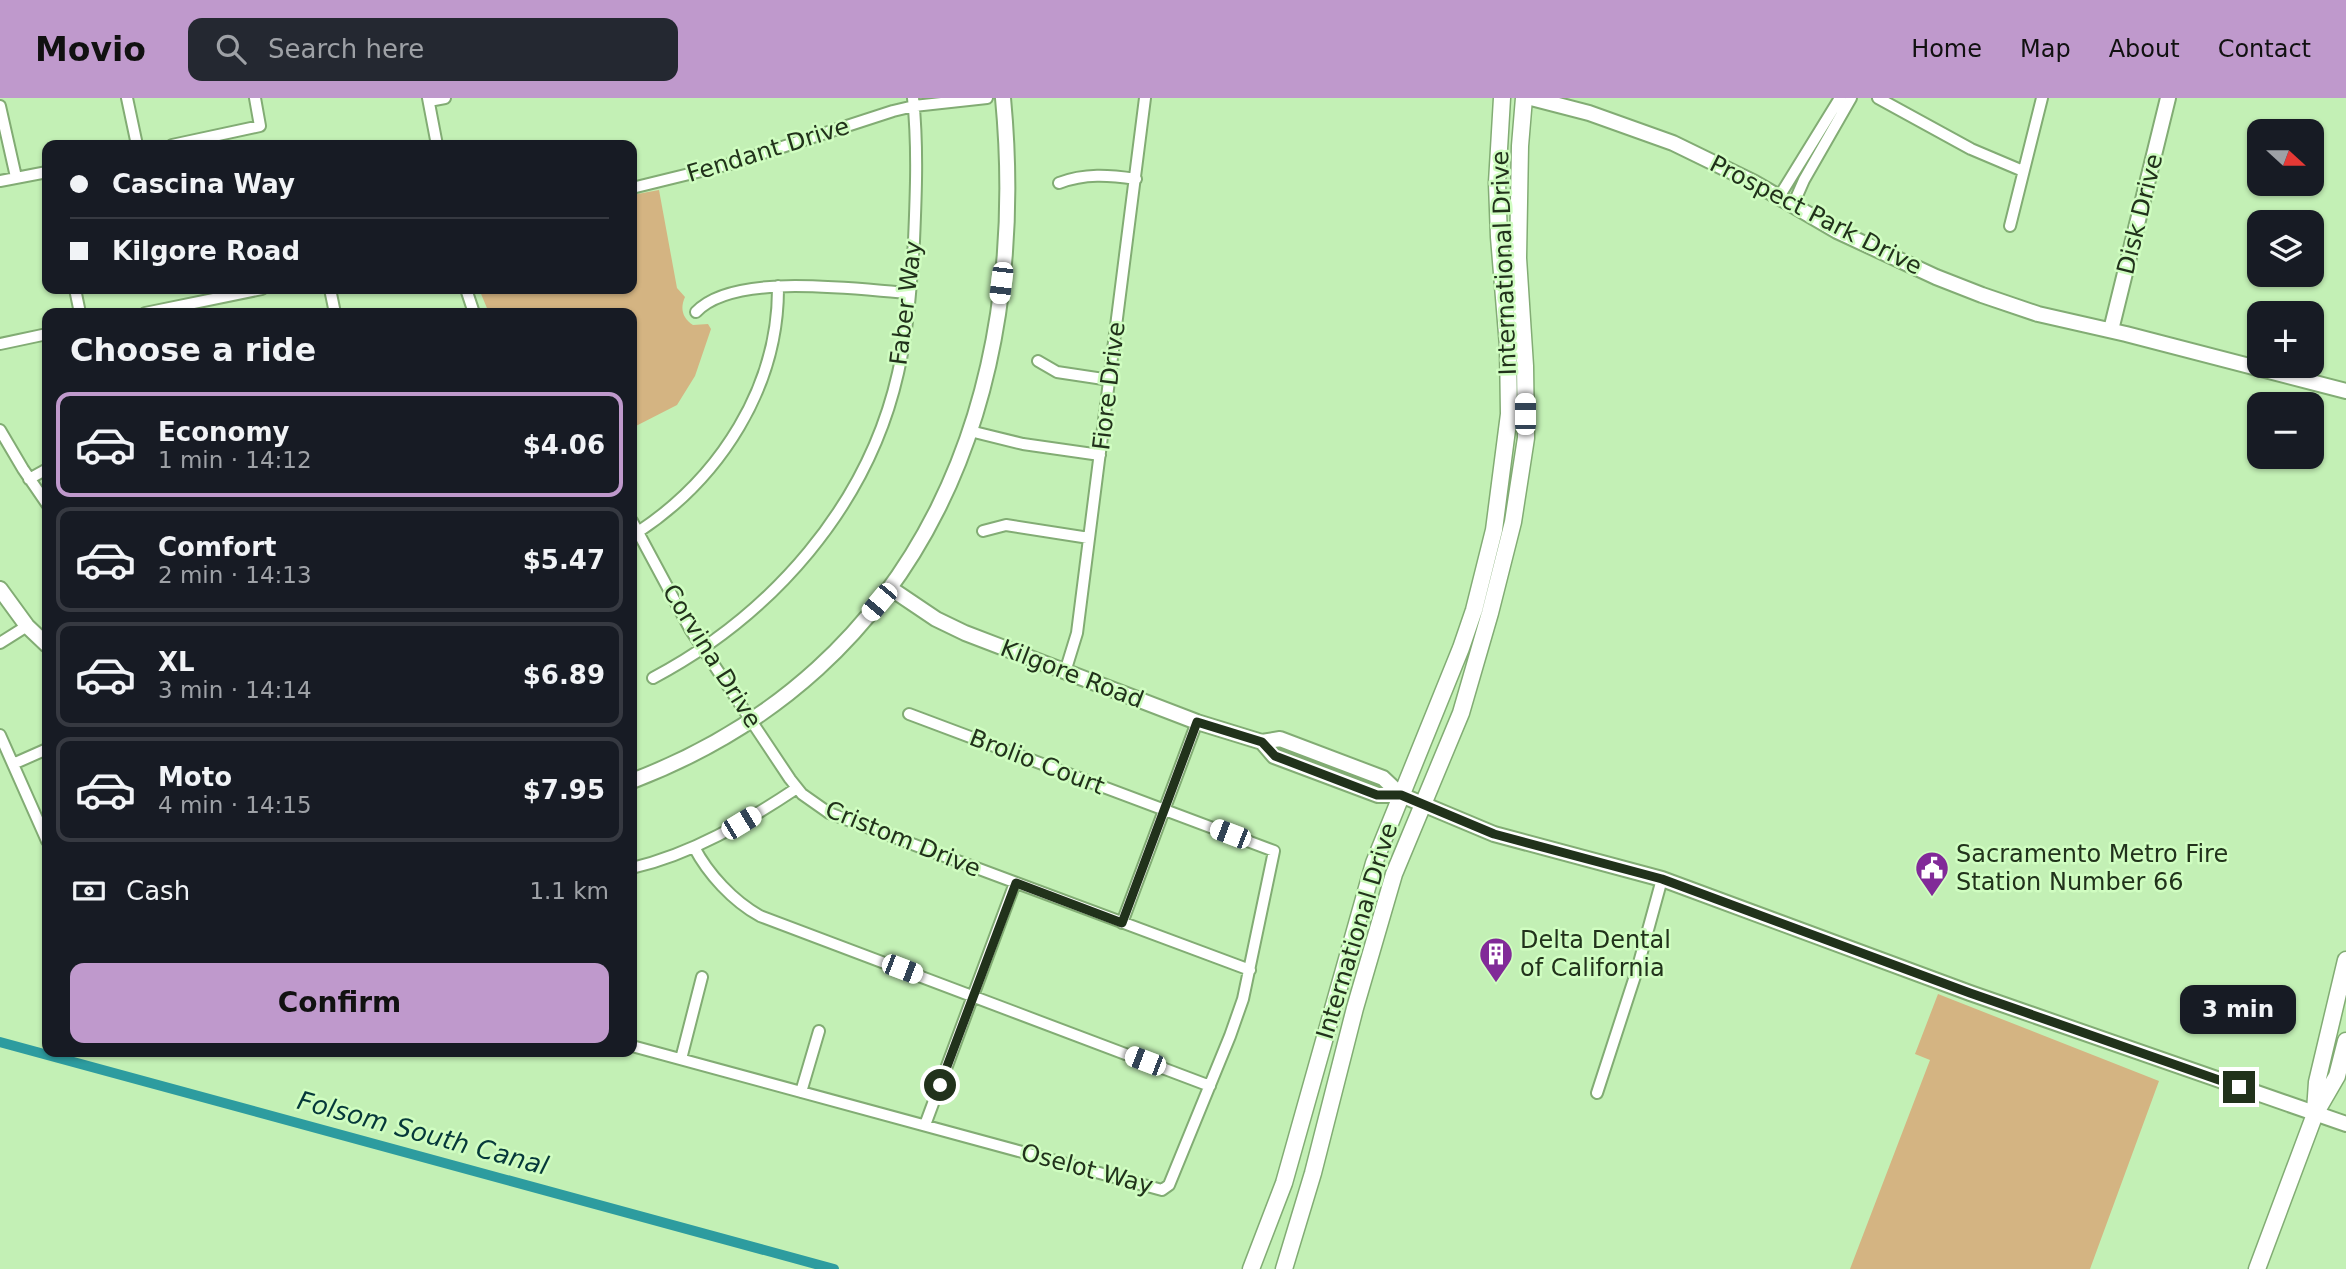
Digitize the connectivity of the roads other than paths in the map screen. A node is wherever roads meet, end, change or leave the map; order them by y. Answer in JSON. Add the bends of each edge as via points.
{"nodes":[{"id":1,"x":127,"y":98,"type":"edge"},
{"id":2,"x":255,"y":98,"type":"edge"},
{"id":3,"x":445,"y":98,"type":"edge"},
{"id":4,"x":987,"y":98,"type":"edge"},
{"id":5,"x":1003,"y":98,"type":"edge"},
{"id":6,"x":1145,"y":98,"type":"edge"},
{"id":7,"x":1502,"y":98,"type":"edge"},
{"id":8,"x":1524,"y":98,"type":"edge"},
{"id":9,"x":1531,"y":98,"type":"edge"},
{"id":10,"x":1840,"y":98,"type":"edge"},
{"id":11,"x":1851,"y":98,"type":"edge"},
{"id":12,"x":1878,"y":98,"type":"edge"},
{"id":13,"x":2042,"y":98,"type":"edge"},
{"id":14,"x":2168,"y":98,"type":"edge"},
{"id":15,"x":429,"y":100,"type":"edge"},
{"id":16,"x":914,"y":102,"type":"edge"},
{"id":17,"x":0,"y":106,"type":"edge"},
{"id":18,"x":135,"y":140,"type":"edge"},
{"id":19,"x":195,"y":140,"type":"edge"},
{"id":20,"x":436,"y":140,"type":"edge"},
{"id":21,"x":2023,"y":171,"type":"junction"},
{"id":22,"x":42,"y":173,"type":"edge"},
{"id":23,"x":16,"y":177,"type":"junction"},
{"id":24,"x":1136,"y":179,"type":"junction"},
{"id":25,"x":0,"y":181,"type":"edge"},
{"id":26,"x":1059,"y":183,"type":"dead end"},
{"id":27,"x":637,"y":186,"type":"edge"},
{"id":28,"x":1779,"y":197,"type":"junction"},
{"id":29,"x":1793,"y":205,"type":"junction"},
{"id":30,"x":2010,"y":226,"type":"dead end"},
{"id":31,"x":778,"y":286,"type":"junction"},
{"id":32,"x":910,"y":293,"type":"junction"},
{"id":33,"x":202,"y":294,"type":"edge"},
{"id":34,"x":238,"y":294,"type":"edge"},
{"id":35,"x":204,"y":301,"type":"junction"},
{"id":36,"x":170,"y":308,"type":"edge"},
{"id":37,"x":696,"y":312,"type":"dead end"},
{"id":38,"x":2111,"y":330,"type":"junction"},
{"id":39,"x":42,"y":335,"type":"edge"},
{"id":40,"x":0,"y":344,"type":"edge"},
{"id":41,"x":1038,"y":361,"type":"dead end"},
{"id":42,"x":1110,"y":380,"type":"junction"},
{"id":43,"x":1509,"y":381,"type":"junction"},
{"id":44,"x":2346,"y":391,"type":"edge"},
{"id":45,"x":0,"y":430,"type":"edge"},
{"id":46,"x":970,"y":431,"type":"junction"},
{"id":47,"x":1100,"y":455,"type":"junction"},
{"id":48,"x":1504,"y":463,"type":"junction"},
{"id":49,"x":42,"y":472,"type":"edge"},
{"id":50,"x":1520,"y":478,"type":"junction"},
{"id":51,"x":29,"y":479,"type":"junction"},
{"id":52,"x":42,"y":498,"type":"edge"},
{"id":53,"x":983,"y":531,"type":"dead end"},
{"id":54,"x":638,"y":532,"type":"joint"},
{"id":55,"x":1089,"y":538,"type":"junction"},
{"id":56,"x":1505,"y":554,"type":"junction"},
{"id":57,"x":890,"y":588,"type":"junction"},
{"id":58,"x":0,"y":589,"type":"edge"},
{"id":59,"x":27,"y":626,"type":"junction"},
{"id":60,"x":42,"y":640,"type":"edge"},
{"id":61,"x":0,"y":643,"type":"edge"},
{"id":62,"x":704,"y":649,"type":"junction"},
{"id":63,"x":1065,"y":672,"type":"junction"},
{"id":64,"x":653,"y":678,"type":"dead end"},
{"id":65,"x":909,"y":714,"type":"dead end"},
{"id":66,"x":751,"y":720,"type":"junction"},
{"id":67,"x":1197,"y":722,"type":"junction"},
{"id":68,"x":0,"y":735,"type":"edge"},
{"id":69,"x":42,"y":751,"type":"edge"},
{"id":70,"x":13,"y":764,"type":"junction"},
{"id":71,"x":637,"y":779,"type":"edge"},
{"id":72,"x":797,"y":788,"type":"junction"},
{"id":73,"x":1401,"y":795,"type":"junction"},
{"id":74,"x":1423,"y":805,"type":"junction"},
{"id":75,"x":1164,"y":810,"type":"junction"},
{"id":76,"x":42,"y":830,"type":"edge"},
{"id":77,"x":694,"y":847,"type":"junction"},
{"id":78,"x":637,"y":866,"type":"edge"},
{"id":79,"x":1662,"y":879,"type":"junction"},
{"id":80,"x":1016,"y":883,"type":"junction"},
{"id":81,"x":1122,"y":923,"type":"junction"},
{"id":82,"x":2346,"y":960,"type":"edge"},
{"id":83,"x":1250,"y":970,"type":"junction"},
{"id":84,"x":702,"y":977,"type":"dead end"},
{"id":85,"x":973,"y":996,"type":"junction"},
{"id":86,"x":819,"y":1031,"type":"dead end"},
{"id":87,"x":2346,"y":1041,"type":"edge"},
{"id":88,"x":637,"y":1047,"type":"edge"},
{"id":89,"x":681,"y":1059,"type":"junction"},
{"id":90,"x":1210,"y":1086,"type":"junction"},
{"id":91,"x":801,"y":1092,"type":"junction"},
{"id":92,"x":1597,"y":1093,"type":"dead end"},
{"id":93,"x":2315,"y":1114,"type":"junction"},
{"id":94,"x":2346,"y":1124,"type":"edge"},
{"id":95,"x":925,"y":1125,"type":"junction"},
{"id":96,"x":1251,"y":1269,"type":"edge"},
{"id":97,"x":1284,"y":1269,"type":"edge"},
{"id":98,"x":2258,"y":1269,"type":"edge"}],
"edges":[{"from":1,"to":18,"type":"street"},
{"from":2,"to":19,"type":"street","via":[[260,126]]},
{"from":3,"to":15,"type":"street"},
{"from":4,"to":16,"type":"street","name":"Fendant Drive"},
{"from":5,"to":46,"type":"street","via":[[1004,257],[992,345]]},
{"from":6,"to":24,"type":"street","name":"Fiore Drive"},
{"from":7,"to":43,"type":"main road","name":"International Drive","via":[[1497,183]]},
{"from":8,"to":50,"type":"main road","name":"International Drive","via":[[1518,257],[1526,438]]},
{"from":9,"to":28,"type":"street","name":"Prospect Park Drive","via":[[1673,143]]},
{"from":10,"to":28,"type":"street"},
{"from":11,"to":29,"type":"street"},
{"from":12,"to":21,"type":"street","via":[[1971,149]]},
{"from":13,"to":21,"type":"street"},
{"from":14,"to":38,"type":"street","name":"Disk Drive"},
{"from":15,"to":20,"type":"street"},
{"from":16,"to":27,"type":"street","name":"Fendant Drive","via":[[730,164]]},
{"from":16,"to":32,"type":"street","name":"Faber Way","via":[[916,205]]},
{"from":17,"to":23,"type":"street"},
{"from":21,"to":30,"type":"street"},
{"from":22,"to":23,"type":"street"},
{"from":23,"to":25,"type":"street"},
{"from":24,"to":26,"type":"street","via":[[1091,175]]},
{"from":24,"to":42,"type":"street","name":"Fiore Drive"},
{"from":28,"to":29,"type":"street","name":"Prospect Park Drive"},
{"from":29,"to":38,"type":"street","name":"Prospect Park Drive","via":[[1837,231],[1955,285],[2038,314]]},
{"from":31,"to":32,"type":"street"},
{"from":31,"to":37,"type":"street","via":[[736,292],[705,303]]},
{"from":31,"to":54,"type":"street","via":[[777,318],[764,369],[736,433],[694,489]]},
{"from":32,"to":62,"type":"street","name":"Faber Way","via":[[898,375],[871,450],[848,496],[795,569],[742,621]]},
{"from":33,"to":35,"type":"street"},
{"from":34,"to":35,"type":"street"},
{"from":35,"to":36,"type":"street"},
{"from":38,"to":44,"type":"street","name":"Prospect Park Drive"},
{"from":39,"to":40,"type":"street"},
{"from":41,"to":42,"type":"street","via":[[1057,372]]},
{"from":42,"to":47,"type":"street","name":"Fiore Drive"},
{"from":43,"to":48,"type":"main road","name":"International Drive"},
{"from":43,"to":50,"type":"main road","via":[[1517,401],[1514,453]]},
{"from":45,"to":51,"type":"street"},
{"from":46,"to":47,"type":"street"},
{"from":46,"to":57,"type":"street","via":[[940,507]]},
{"from":47,"to":55,"type":"street","name":"Fiore Drive"},
{"from":48,"to":56,"type":"main road","via":[[1511,486]]},
{"from":48,"to":73,"type":"main road","name":"International Drive","via":[[1494,530],[1474,610]]},
{"from":49,"to":51,"type":"street"},
{"from":50,"to":56,"type":"main road","name":"International Drive"},
{"from":51,"to":52,"type":"street"},
{"from":53,"to":55,"type":"street","via":[[1006,525]]},
{"from":54,"to":62,"type":"street","name":"Corvina Drive"},
{"from":55,"to":63,"type":"street","name":"Fiore Drive","via":[[1077,633]]},
{"from":56,"to":74,"type":"main road","name":"International Drive","via":[[1461,713]]},
{"from":57,"to":63,"type":"street","name":"Kilgore Road","via":[[965,633]]},
{"from":57,"to":66,"type":"street","via":[[811,675]]},
{"from":58,"to":59,"type":"street"},
{"from":59,"to":60,"type":"street"},
{"from":59,"to":61,"type":"street"},
{"from":62,"to":64,"type":"street","name":"Faber Way"},
{"from":62,"to":66,"type":"street","name":"Corvina Drive"},
{"from":63,"to":67,"type":"street","name":"Kilgore Road"},
{"from":65,"to":75,"type":"street","name":"Brolio Court"},
{"from":66,"to":71,"type":"street","via":[[695,754]]},
{"from":66,"to":72,"type":"street","name":"Corvina Drive"},
{"from":67,"to":73,"type":"street","name":"Kilgore Road","via":[[1262,742],[1280,739],[1383,778]]},
{"from":67,"to":75,"type":"street"},
{"from":68,"to":70,"type":"street"},
{"from":69,"to":70,"type":"street"},
{"from":70,"to":76,"type":"street"},
{"from":72,"to":77,"type":"street"},
{"from":72,"to":80,"type":"street","name":"Cristom Drive","via":[[829,813]]},
{"from":73,"to":74,"type":"street","name":"Kilgore Road"},
{"from":73,"to":96,"type":"main road","name":"International Drive","via":[[1374,863],[1284,1182]]},
{"from":74,"to":79,"type":"street","name":"Kilgore Road","via":[[1494,834]]},
{"from":74,"to":97,"type":"main road","name":"International Drive","via":[[1394,874]]},
{"from":75,"to":81,"type":"street"},
{"from":75,"to":83,"type":"street","name":"Oselot Way","via":[[1274,851]]},
{"from":77,"to":78,"type":"street"},
{"from":77,"to":85,"type":"street","via":[[706,868],[736,900],[760,916]]},
{"from":79,"to":92,"type":"street"},
{"from":79,"to":93,"type":"street","name":"Kilgore Road","via":[[1960,990]]},
{"from":80,"to":81,"type":"street","name":"Cristom Drive"},
{"from":80,"to":85,"type":"street"},
{"from":81,"to":83,"type":"street","name":"Cristom Drive"},
{"from":82,"to":93,"type":"main road","via":[[2317,1082]]},
{"from":83,"to":90,"type":"street","name":"Oselot Way"},
{"from":84,"to":89,"type":"street"},
{"from":85,"to":90,"type":"street"},
{"from":85,"to":95,"type":"street"},
{"from":86,"to":91,"type":"street"},
{"from":87,"to":93,"type":"main road","via":[[2337,1076]]},
{"from":88,"to":89,"type":"street","name":"Oselot Way"},
{"from":89,"to":91,"type":"street","name":"Oselot Way"},
{"from":90,"to":95,"type":"street","name":"Oselot Way","via":[[1163,1190]]},
{"from":91,"to":95,"type":"street","name":"Oselot Way"},
{"from":93,"to":94,"type":"street","name":"Kilgore Road"},
{"from":93,"to":98,"type":"main road"}]}
